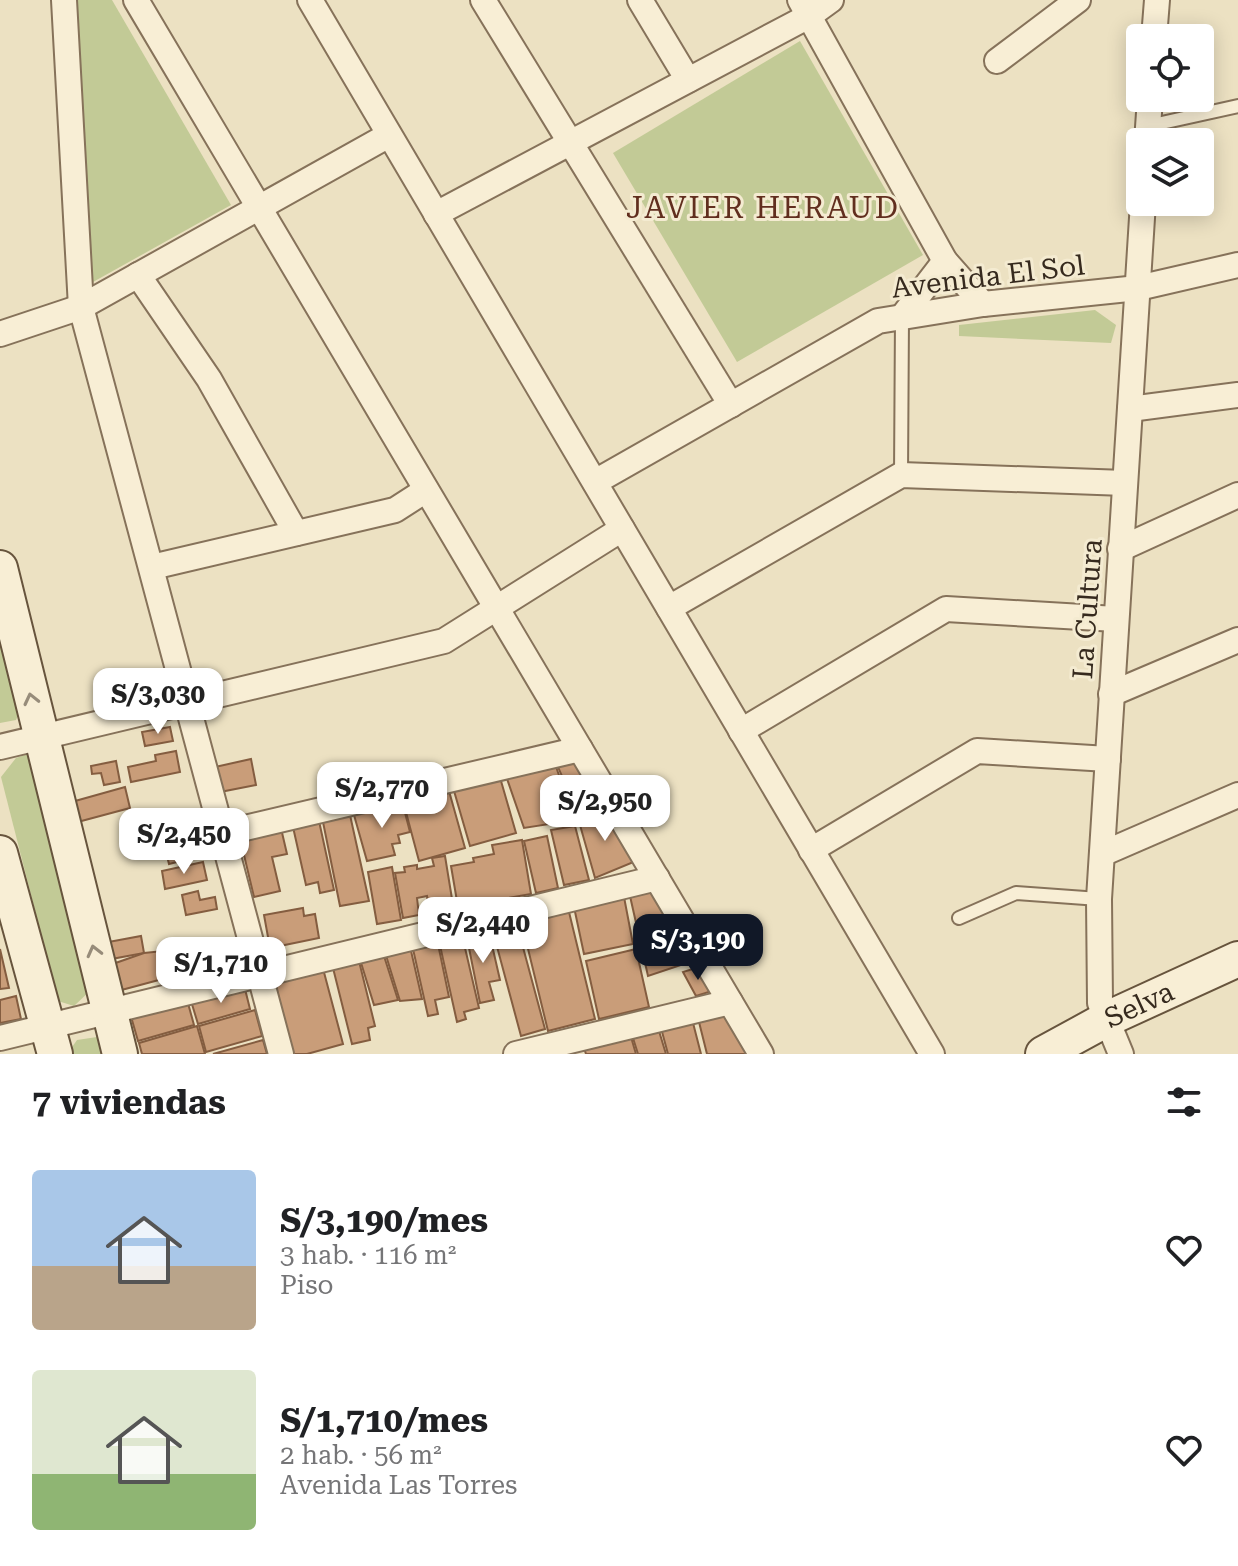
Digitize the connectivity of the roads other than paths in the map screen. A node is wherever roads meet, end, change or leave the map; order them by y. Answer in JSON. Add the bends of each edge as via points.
{"nodes":[{"id":1,"x":64,"y":0,"type":"edge"},
{"id":2,"x":136,"y":0,"type":"edge"},
{"id":3,"x":310,"y":0,"type":"edge"},
{"id":4,"x":483,"y":0,"type":"edge"},
{"id":5,"x":640,"y":0,"type":"edge"},
{"id":6,"x":831,"y":0,"type":"edge"},
{"id":7,"x":1078,"y":0,"type":"edge"},
{"id":8,"x":1157,"y":0,"type":"edge"},
{"id":9,"x":805,"y":8,"type":"edge"},
{"id":10,"x":1155,"y":24,"type":"edge"},
{"id":11,"x":997,"y":61,"type":"dead end"},
{"id":12,"x":688,"y":80,"type":"junction"},
{"id":13,"x":1238,"y":106,"type":"edge"},
{"id":14,"x":1167,"y":128,"type":"edge"},
{"id":15,"x":389,"y":135,"type":"junction"},
{"id":16,"x":571,"y":143,"type":"junction"},
{"id":17,"x":259,"y":208,"type":"junction"},
{"id":18,"x":436,"y":214,"type":"junction"},
{"id":19,"x":1142,"y":216,"type":"edge"},
{"id":20,"x":945,"y":261,"type":"junction"},
{"id":21,"x":1238,"y":265,"type":"edge"},
{"id":22,"x":138,"y":275,"type":"junction"},
{"id":23,"x":1138,"y":288,"type":"junction"},
{"id":24,"x":983,"y":304,"type":"junction"},
{"id":25,"x":81,"y":307,"type":"junction"},
{"id":26,"x":902,"y":317,"type":"junction"},
{"id":27,"x":0,"y":334,"type":"edge"},
{"id":28,"x":1238,"y":395,"type":"edge"},
{"id":29,"x":731,"y":405,"type":"junction"},
{"id":30,"x":1130,"y":409,"type":"junction"},
{"id":31,"x":901,"y":475,"type":"junction"},
{"id":32,"x":595,"y":482,"type":"junction"},
{"id":33,"x":1125,"y":483,"type":"junction"},
{"id":34,"x":426,"y":490,"type":"junction"},
{"id":35,"x":1238,"y":495,"type":"edge"},
{"id":36,"x":622,"y":529,"type":"junction"},
{"id":37,"x":296,"y":533,"type":"junction"},
{"id":38,"x":1120,"y":549,"type":"junction"},
{"id":39,"x":152,"y":567,"type":"junction"},
{"id":40,"x":0,"y":568,"type":"edge"},
{"id":41,"x":496,"y":608,"type":"junction"},
{"id":42,"x":669,"y":608,"type":"junction"},
{"id":43,"x":1116,"y":619,"type":"junction"},
{"id":44,"x":1238,"y":640,"type":"edge"},
{"id":45,"x":1111,"y":694,"type":"junction"},
{"id":46,"x":188,"y":701,"type":"junction"},
{"id":47,"x":741,"y":731,"type":"junction"},
{"id":48,"x":40,"y":736,"type":"junction"},
{"id":49,"x":0,"y":747,"type":"edge"},
{"id":50,"x":580,"y":749,"type":"junction"},
{"id":51,"x":1108,"y":759,"type":"junction"},
{"id":52,"x":1238,"y":795,"type":"edge"},
{"id":53,"x":224,"y":833,"type":"junction"},
{"id":54,"x":811,"y":850,"type":"junction"},
{"id":55,"x":0,"y":853,"type":"edge"},
{"id":56,"x":1102,"y":854,"type":"junction"},
{"id":57,"x":657,"y":878,"type":"junction"},
{"id":58,"x":1099,"y":899,"type":"junction"},
{"id":59,"x":959,"y":918,"type":"dead end"},
{"id":60,"x":1238,"y":959,"type":"edge"},
{"id":61,"x":261,"y":973,"type":"junction"},
{"id":62,"x":730,"y":1002,"type":"junction"},
{"id":63,"x":109,"y":1010,"type":"junction"},
{"id":64,"x":1107,"y":1019,"type":"junction"},
{"id":65,"x":0,"y":1038,"type":"edge"},
{"id":66,"x":51,"y":1040,"type":"edge"},
{"id":67,"x":120,"y":1054,"type":"edge"},
{"id":68,"x":281,"y":1054,"type":"edge"},
{"id":69,"x":516,"y":1054,"type":"edge"},
{"id":70,"x":761,"y":1054,"type":"edge"},
{"id":71,"x":932,"y":1054,"type":"edge"},
{"id":72,"x":1043,"y":1054,"type":"edge"},
{"id":73,"x":1121,"y":1054,"type":"edge"}],
"edges":[{"from":1,"to":25,"type":"street"},
{"from":2,"to":17,"type":"street"},
{"from":3,"to":15,"type":"street"},
{"from":4,"to":16,"type":"street"},
{"from":5,"to":12,"type":"street"},
{"from":6,"to":9,"type":"street"},
{"from":7,"to":11,"type":"street"},
{"from":8,"to":10,"type":"street"},
{"from":9,"to":12,"type":"street"},
{"from":9,"to":20,"type":"street"},
{"from":12,"to":16,"type":"street"},
{"from":13,"to":14,"type":"lane"},
{"from":15,"to":17,"type":"street"},
{"from":15,"to":18,"type":"street"},
{"from":16,"to":18,"type":"street"},
{"from":16,"to":29,"type":"street"},
{"from":17,"to":22,"type":"street"},
{"from":17,"to":34,"type":"street"},
{"from":18,"to":32,"type":"street"},
{"from":19,"to":23,"type":"street","name":"La Cultura"},
{"from":20,"to":24,"type":"street"},
{"from":20,"to":26,"type":"street"},
{"from":21,"to":23,"type":"street","name":"Avenida El Sol"},
{"from":22,"to":25,"type":"street"},
{"from":22,"to":37,"type":"street","via":[[209,379]]},
{"from":23,"to":24,"type":"street","name":"Avenida El Sol"},
{"from":23,"to":30,"type":"street","name":"La Cultura"},
{"from":24,"to":26,"type":"street","name":"Avenida El Sol"},
{"from":25,"to":27,"type":"street"},
{"from":25,"to":39,"type":"street"},
{"from":26,"to":29,"type":"street","name":"Avenida El Sol","via":[[878,321]]},
{"from":26,"to":31,"type":"lane"},
{"from":28,"to":30,"type":"street"},
{"from":29,"to":32,"type":"street","name":"Avenida El Sol"},
{"from":30,"to":33,"type":"street","name":"La Cultura"},
{"from":31,"to":33,"type":"street"},
{"from":31,"to":42,"type":"street"},
{"from":32,"to":36,"type":"street"},
{"from":33,"to":38,"type":"street","name":"La Cultura"},
{"from":34,"to":37,"type":"street","via":[[395,510]]},
{"from":34,"to":41,"type":"street"},
{"from":35,"to":38,"type":"street"},
{"from":36,"to":41,"type":"street"},
{"from":36,"to":42,"type":"street"},
{"from":37,"to":39,"type":"street"},
{"from":38,"to":43,"type":"street","name":"La Cultura"},
{"from":39,"to":46,"type":"street"},
{"from":48,"to":40,"type":"street","one_way":true},
{"from":41,"to":46,"type":"street","via":[[444,641]]},
{"from":41,"to":50,"type":"street"},
{"from":42,"to":47,"type":"street"},
{"from":43,"to":45,"type":"street","name":"La Cultura"},
{"from":43,"to":47,"type":"street","via":[[946,609]]},
{"from":44,"to":45,"type":"street"},
{"from":45,"to":51,"type":"street","name":"La Cultura"},
{"from":46,"to":48,"type":"street"},
{"from":46,"to":53,"type":"street"},
{"from":47,"to":54,"type":"street"},
{"from":48,"to":49,"type":"street"},
{"from":63,"to":48,"type":"street","one_way":true},
{"from":50,"to":53,"type":"street"},
{"from":50,"to":57,"type":"street"},
{"from":51,"to":54,"type":"street","via":[[977,751]]},
{"from":51,"to":56,"type":"street","name":"La Cultura"},
{"from":52,"to":56,"type":"street"},
{"from":53,"to":61,"type":"street"},
{"from":54,"to":71,"type":"street"},
{"from":55,"to":66,"type":"street"},
{"from":56,"to":58,"type":"street","name":"La Cultura"},
{"from":57,"to":61,"type":"street"},
{"from":57,"to":62,"type":"street"},
{"from":58,"to":59,"type":"lane","via":[[1016,893]]},
{"from":58,"to":64,"type":"street","name":"La Cultura","via":[[1100,1003]]},
{"from":60,"to":64,"type":"street","name":"Selva"},
{"from":61,"to":63,"type":"street"},
{"from":61,"to":68,"type":"street"},
{"from":62,"to":69,"type":"street"},
{"from":62,"to":70,"type":"street"},
{"from":63,"to":66,"type":"street"},
{"from":63,"to":67,"type":"street"},
{"from":64,"to":72,"type":"street","name":"Selva"},
{"from":64,"to":73,"type":"street","name":"La Cultura"},
{"from":65,"to":66,"type":"street"}]}
